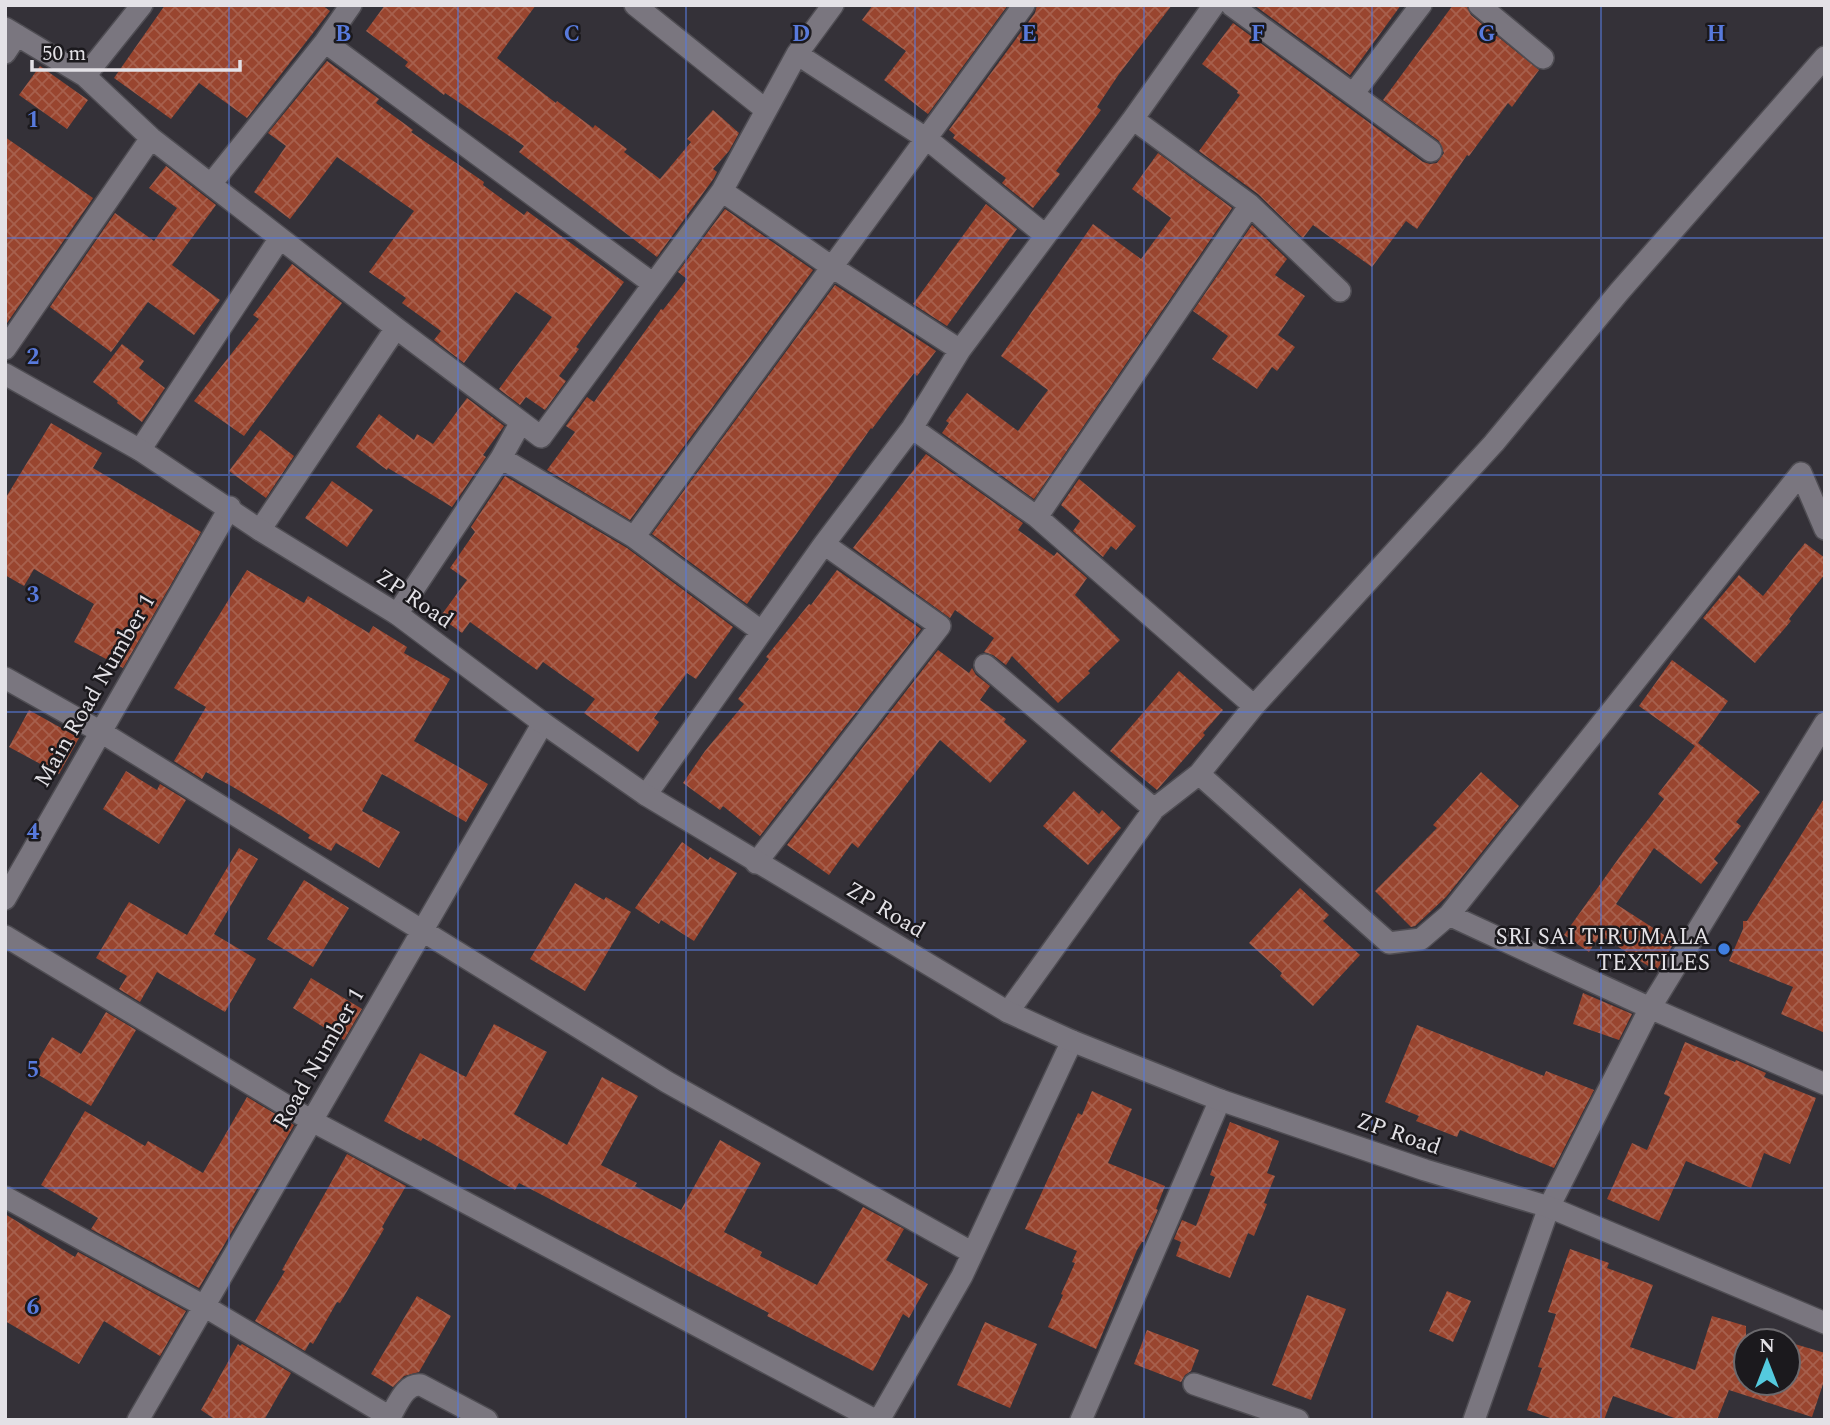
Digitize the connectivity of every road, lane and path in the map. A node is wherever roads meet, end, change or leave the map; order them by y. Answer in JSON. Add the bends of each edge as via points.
{"nodes":[{"id":1,"x":142,"y":5,"type":"edge"},
{"id":2,"x":351,"y":5,"type":"edge"},
{"id":3,"x":635,"y":5,"type":"edge"},
{"id":4,"x":833,"y":5,"type":"edge"},
{"id":5,"x":1024,"y":5,"type":"edge"},
{"id":6,"x":1214,"y":5,"type":"edge"},
{"id":7,"x":1231,"y":5,"type":"edge"},
{"id":8,"x":1421,"y":5,"type":"edge"},
{"id":9,"x":1479,"y":5,"type":"edge"},
{"id":10,"x":9,"y":39,"type":"edge"},
{"id":11,"x":325,"y":42,"type":"junction"},
{"id":12,"x":797,"y":54,"type":"junction"},
{"id":13,"x":1825,"y":57,"type":"edge"},
{"id":14,"x":1543,"y":58,"type":"dead end"},
{"id":15,"x":85,"y":76,"type":"junction"},
{"id":16,"x":1353,"y":94,"type":"junction"},
{"id":17,"x":766,"y":110,"type":"junction"},
{"id":18,"x":1133,"y":119,"type":"junction"},
{"id":19,"x":151,"y":138,"type":"junction"},
{"id":20,"x":927,"y":139,"type":"junction"},
{"id":21,"x":1431,"y":151,"type":"dead end"},
{"id":22,"x":211,"y":184,"type":"junction"},
{"id":23,"x":722,"y":191,"type":"junction"},
{"id":24,"x":1250,"y":205,"type":"junction"},
{"id":25,"x":1045,"y":235,"type":"junction"},
{"id":26,"x":280,"y":238,"type":"junction"},
{"id":27,"x":832,"y":267,"type":"junction"},
{"id":28,"x":652,"y":283,"type":"junction"},
{"id":29,"x":1340,"y":292,"type":"dead end"},
{"id":30,"x":396,"y":328,"type":"junction"},
{"id":31,"x":5,"y":349,"type":"edge"},
{"id":32,"x":960,"y":350,"type":"junction"},
{"id":33,"x":5,"y":374,"type":"edge"},
{"id":34,"x":521,"y":422,"type":"junction"},
{"id":35,"x":912,"y":428,"type":"junction"},
{"id":36,"x":140,"y":450,"type":"junction"},
{"id":37,"x":501,"y":458,"type":"junction"},
{"id":38,"x":230,"y":508,"type":"junction"},
{"id":39,"x":1037,"y":517,"type":"junction"},
{"id":40,"x":1825,"y":529,"type":"edge"},
{"id":41,"x":260,"y":530,"type":"junction"},
{"id":42,"x":634,"y":537,"type":"junction"},
{"id":43,"x":824,"y":544,"type":"junction"},
{"id":44,"x":397,"y":614,"type":"junction"},
{"id":45,"x":761,"y":631,"type":"junction"},
{"id":46,"x":985,"y":665,"type":"dead end"},
{"id":47,"x":5,"y":678,"type":"edge"},
{"id":48,"x":1254,"y":706,"type":"junction"},
{"id":49,"x":543,"y":723,"type":"junction"},
{"id":50,"x":1825,"y":723,"type":"edge"},
{"id":51,"x":101,"y":732,"type":"junction"},
{"id":52,"x":1199,"y":774,"type":"junction"},
{"id":53,"x":646,"y":794,"type":"junction"},
{"id":54,"x":1154,"y":809,"type":"junction"},
{"id":55,"x":756,"y":863,"type":"junction"},
{"id":56,"x":5,"y":899,"type":"edge"},
{"id":57,"x":1449,"y":915,"type":"junction"},
{"id":58,"x":423,"y":930,"type":"junction"},
{"id":59,"x":5,"y":936,"type":"edge"},
{"id":60,"x":1650,"y":1008,"type":"junction"},
{"id":61,"x":1008,"y":1012,"type":"junction"},
{"id":62,"x":1072,"y":1041,"type":"junction"},
{"id":63,"x":1825,"y":1084,"type":"edge"},
{"id":64,"x":1220,"y":1100,"type":"junction"},
{"id":65,"x":312,"y":1121,"type":"junction"},
{"id":66,"x":5,"y":1197,"type":"edge"},
{"id":67,"x":1549,"y":1207,"type":"junction"},
{"id":68,"x":971,"y":1252,"type":"junction"},
{"id":69,"x":204,"y":1306,"type":"junction"},
{"id":70,"x":1825,"y":1323,"type":"edge"},
{"id":71,"x":1194,"y":1384,"type":"dead end"},
{"id":72,"x":389,"y":1419,"type":"edge"},
{"id":73,"x":138,"y":1420,"type":"edge"},
{"id":74,"x":487,"y":1420,"type":"edge"},
{"id":75,"x":877,"y":1420,"type":"edge"},
{"id":76,"x":1081,"y":1420,"type":"edge"},
{"id":77,"x":1298,"y":1420,"type":"edge"},
{"id":78,"x":1475,"y":1420,"type":"edge"}],
"edges":[{"from":1,"to":15,"type":"street"},
{"from":2,"to":11,"type":"street"},
{"from":3,"to":17,"type":"street"},
{"from":4,"to":12,"type":"street"},
{"from":5,"to":20,"type":"street"},
{"from":6,"to":18,"type":"street"},
{"from":7,"to":16,"type":"street"},
{"from":8,"to":16,"type":"street"},
{"from":9,"to":14,"type":"street"},
{"from":10,"to":15,"type":"street"},
{"from":11,"to":22,"type":"street"},
{"from":11,"to":28,"type":"street"},
{"from":12,"to":17,"type":"street"},
{"from":12,"to":20,"type":"street"},
{"from":13,"to":48,"type":"street","via":[[1493,443]]},
{"from":15,"to":19,"type":"street"},
{"from":16,"to":21,"type":"street"},
{"from":17,"to":23,"type":"street"},
{"from":18,"to":24,"type":"street"},
{"from":18,"to":25,"type":"street"},
{"from":19,"to":22,"type":"street"},
{"from":19,"to":31,"type":"street"},
{"from":20,"to":25,"type":"street"},
{"from":20,"to":27,"type":"street"},
{"from":22,"to":26,"type":"street"},
{"from":23,"to":27,"type":"street"},
{"from":23,"to":28,"type":"street"},
{"from":24,"to":29,"type":"street"},
{"from":24,"to":39,"type":"street"},
{"from":25,"to":32,"type":"street"},
{"from":26,"to":30,"type":"street"},
{"from":26,"to":36,"type":"street"},
{"from":27,"to":32,"type":"street"},
{"from":27,"to":42,"type":"street"},
{"from":28,"to":34,"type":"street","via":[[541,437]]},
{"from":30,"to":34,"type":"street"},
{"from":30,"to":41,"type":"street"},
{"from":32,"to":35,"type":"street"},
{"from":33,"to":36,"type":"street","name":"ZP Road"},
{"from":34,"to":37,"type":"street"},
{"from":35,"to":39,"type":"street"},
{"from":35,"to":43,"type":"street"},
{"from":36,"to":38,"type":"street","name":"ZP Road"},
{"from":37,"to":42,"type":"street"},
{"from":37,"to":44,"type":"street"},
{"from":38,"to":41,"type":"street","name":"ZP Road"},
{"from":38,"to":51,"type":"street","name":"Main Road Number 1"},
{"from":39,"to":48,"type":"street"},
{"from":40,"to":57,"type":"street","via":[[1801,473]]},
{"from":41,"to":44,"type":"street","name":"ZP Road"},
{"from":42,"to":45,"type":"street"},
{"from":43,"to":45,"type":"street"},
{"from":43,"to":55,"type":"street","via":[[940,626]]},
{"from":44,"to":49,"type":"street","name":"ZP Road"},
{"from":45,"to":53,"type":"street"},
{"from":46,"to":54,"type":"street"},
{"from":47,"to":51,"type":"street"},
{"from":48,"to":52,"type":"street"},
{"from":49,"to":53,"type":"street","name":"ZP Road"},
{"from":49,"to":58,"type":"street","name":"Road Number 1"},
{"from":50,"to":60,"type":"street"},
{"from":51,"to":56,"type":"street","name":"Main Road Number 1"},
{"from":51,"to":58,"type":"street"},
{"from":52,"to":54,"type":"street"},
{"from":52,"to":57,"type":"street","via":[[1389,943],[1421,939]]},
{"from":53,"to":55,"type":"street","name":"ZP Road"},
{"from":54,"to":61,"type":"street"},
{"from":55,"to":61,"type":"street","name":"ZP Road"},
{"from":57,"to":60,"type":"street"},
{"from":58,"to":65,"type":"street","name":"Road Number 1"},
{"from":58,"to":68,"type":"street","via":[[667,1082]]},
{"from":59,"to":65,"type":"street"},
{"from":60,"to":63,"type":"street"},
{"from":60,"to":67,"type":"street"},
{"from":61,"to":62,"type":"street","name":"ZP Road"},
{"from":62,"to":64,"type":"street","name":"ZP Road"},
{"from":62,"to":68,"type":"street"},
{"from":64,"to":67,"type":"street","name":"ZP Road"},
{"from":64,"to":76,"type":"street"},
{"from":65,"to":69,"type":"street","name":"Road Number 1"},
{"from":65,"to":75,"type":"street"},
{"from":66,"to":69,"type":"street"},
{"from":67,"to":70,"type":"street","name":"ZP Road"},
{"from":67,"to":78,"type":"street"},
{"from":68,"to":75,"type":"street","via":[[962,1276]]},
{"from":69,"to":72,"type":"street"},
{"from":69,"to":73,"type":"street","name":"Road Number 1"},
{"from":71,"to":77,"type":"street"},
{"from":72,"to":74,"type":"street","via":[[408,1387],[415,1384]]}]}
